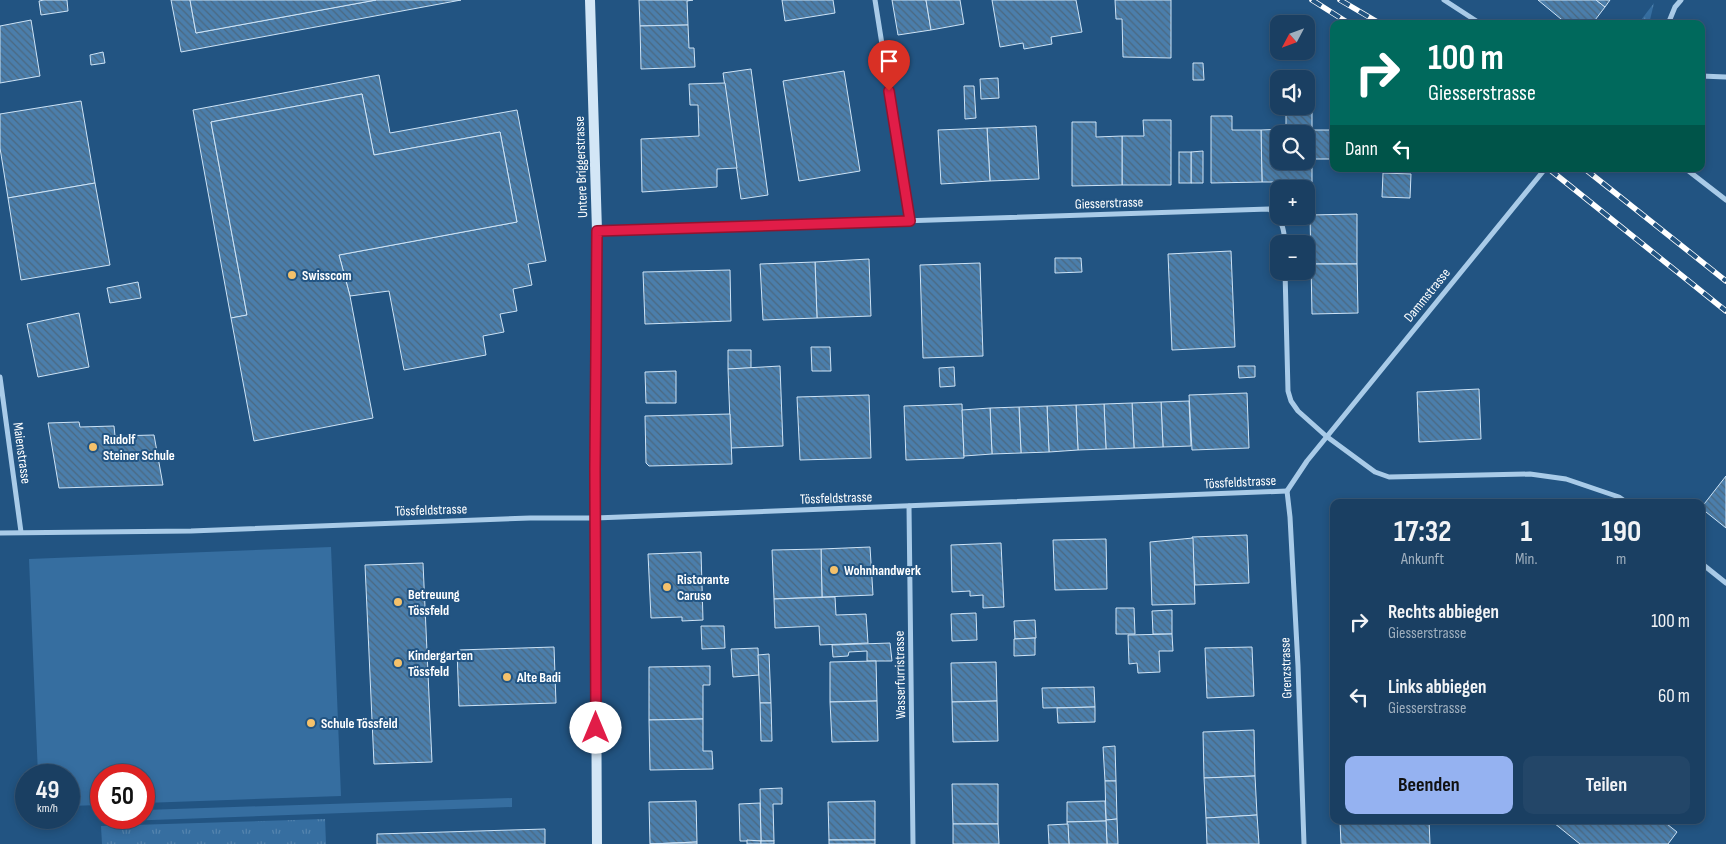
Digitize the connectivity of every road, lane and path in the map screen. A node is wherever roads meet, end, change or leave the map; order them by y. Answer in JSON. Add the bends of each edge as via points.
{"nodes":[{"id":1,"x":590,"y":0,"type":"edge"},
{"id":2,"x":875,"y":0,"type":"edge"},
{"id":3,"x":1444,"y":0,"type":"edge"},
{"id":4,"x":1681,"y":0,"type":"edge"},
{"id":5,"x":1475,"y":20,"type":"edge"},
{"id":6,"x":1670,"y":20,"type":"edge"},
{"id":7,"x":1705,"y":76,"type":"edge"},
{"id":8,"x":1726,"y":77,"type":"edge"},
{"id":9,"x":1542,"y":172,"type":"edge"},
{"id":10,"x":1690,"y":172,"type":"edge"},
{"id":11,"x":1726,"y":200,"type":"edge"},
{"id":12,"x":910,"y":221,"type":"junction"},
{"id":13,"x":597,"y":231,"type":"junction"},
{"id":14,"x":1284,"y":235,"type":"edge"},
{"id":15,"x":1285,"y":280,"type":"edge"},
{"id":16,"x":0,"y":377,"type":"edge"},
{"id":17,"x":1326,"y":436,"type":"junction"},
{"id":18,"x":1286,"y":491,"type":"junction"},
{"id":19,"x":1622,"y":499,"type":"edge"},
{"id":20,"x":909,"y":506,"type":"junction"},
{"id":21,"x":595,"y":518,"type":"junction"},
{"id":22,"x":21,"y":532,"type":"junction"},
{"id":23,"x":0,"y":533,"type":"edge"},
{"id":24,"x":1705,"y":566,"type":"edge"},
{"id":25,"x":1726,"y":583,"type":"edge"},
{"id":26,"x":598,"y":844,"type":"edge"},
{"id":27,"x":913,"y":844,"type":"edge"},
{"id":28,"x":1304,"y":844,"type":"edge"}],
"edges":[{"from":1,"to":13,"type":"main road","name":"Untere Briggerstrasse"},
{"from":2,"to":12,"type":"street"},
{"from":3,"to":5,"type":"street"},
{"from":4,"to":6,"type":"street"},
{"from":7,"to":8,"type":"street"},
{"from":9,"to":17,"type":"street","name":"Dammstrasse"},
{"from":10,"to":11,"type":"street"},
{"from":12,"to":13,"type":"street","name":"Giesserstrasse"},
{"from":12,"to":14,"type":"street","name":"Giesserstrasse","via":[[1269,209],[1278,217]]},
{"from":13,"to":21,"type":"main road","name":"Untere Briggerstrasse"},
{"from":15,"to":17,"type":"street","via":[[1288,391],[1298,411]]},
{"from":16,"to":22,"type":"street","name":"Maienstrasse"},
{"from":17,"to":18,"type":"street","name":"Tössfeldstrasse"},
{"from":17,"to":19,"type":"street","via":[[1375,472],[1389,477],[1530,474],[1566,479]]},
{"from":18,"to":20,"type":"street","name":"Tössfeldstrasse"},
{"from":18,"to":28,"type":"street","name":"Grenzstrasse","via":[[1298,666]]},
{"from":20,"to":21,"type":"street","name":"Tössfeldstrasse"},
{"from":20,"to":27,"type":"street","name":"Wasserfurristrasse"},
{"from":21,"to":22,"type":"street","name":"Tössfeldstrasse","via":[[191,531]]},
{"from":21,"to":26,"type":"main road","name":"Untere Briggerstrasse"},
{"from":22,"to":23,"type":"street","name":"Tössfeldstrasse"},
{"from":24,"to":25,"type":"street"}]}
